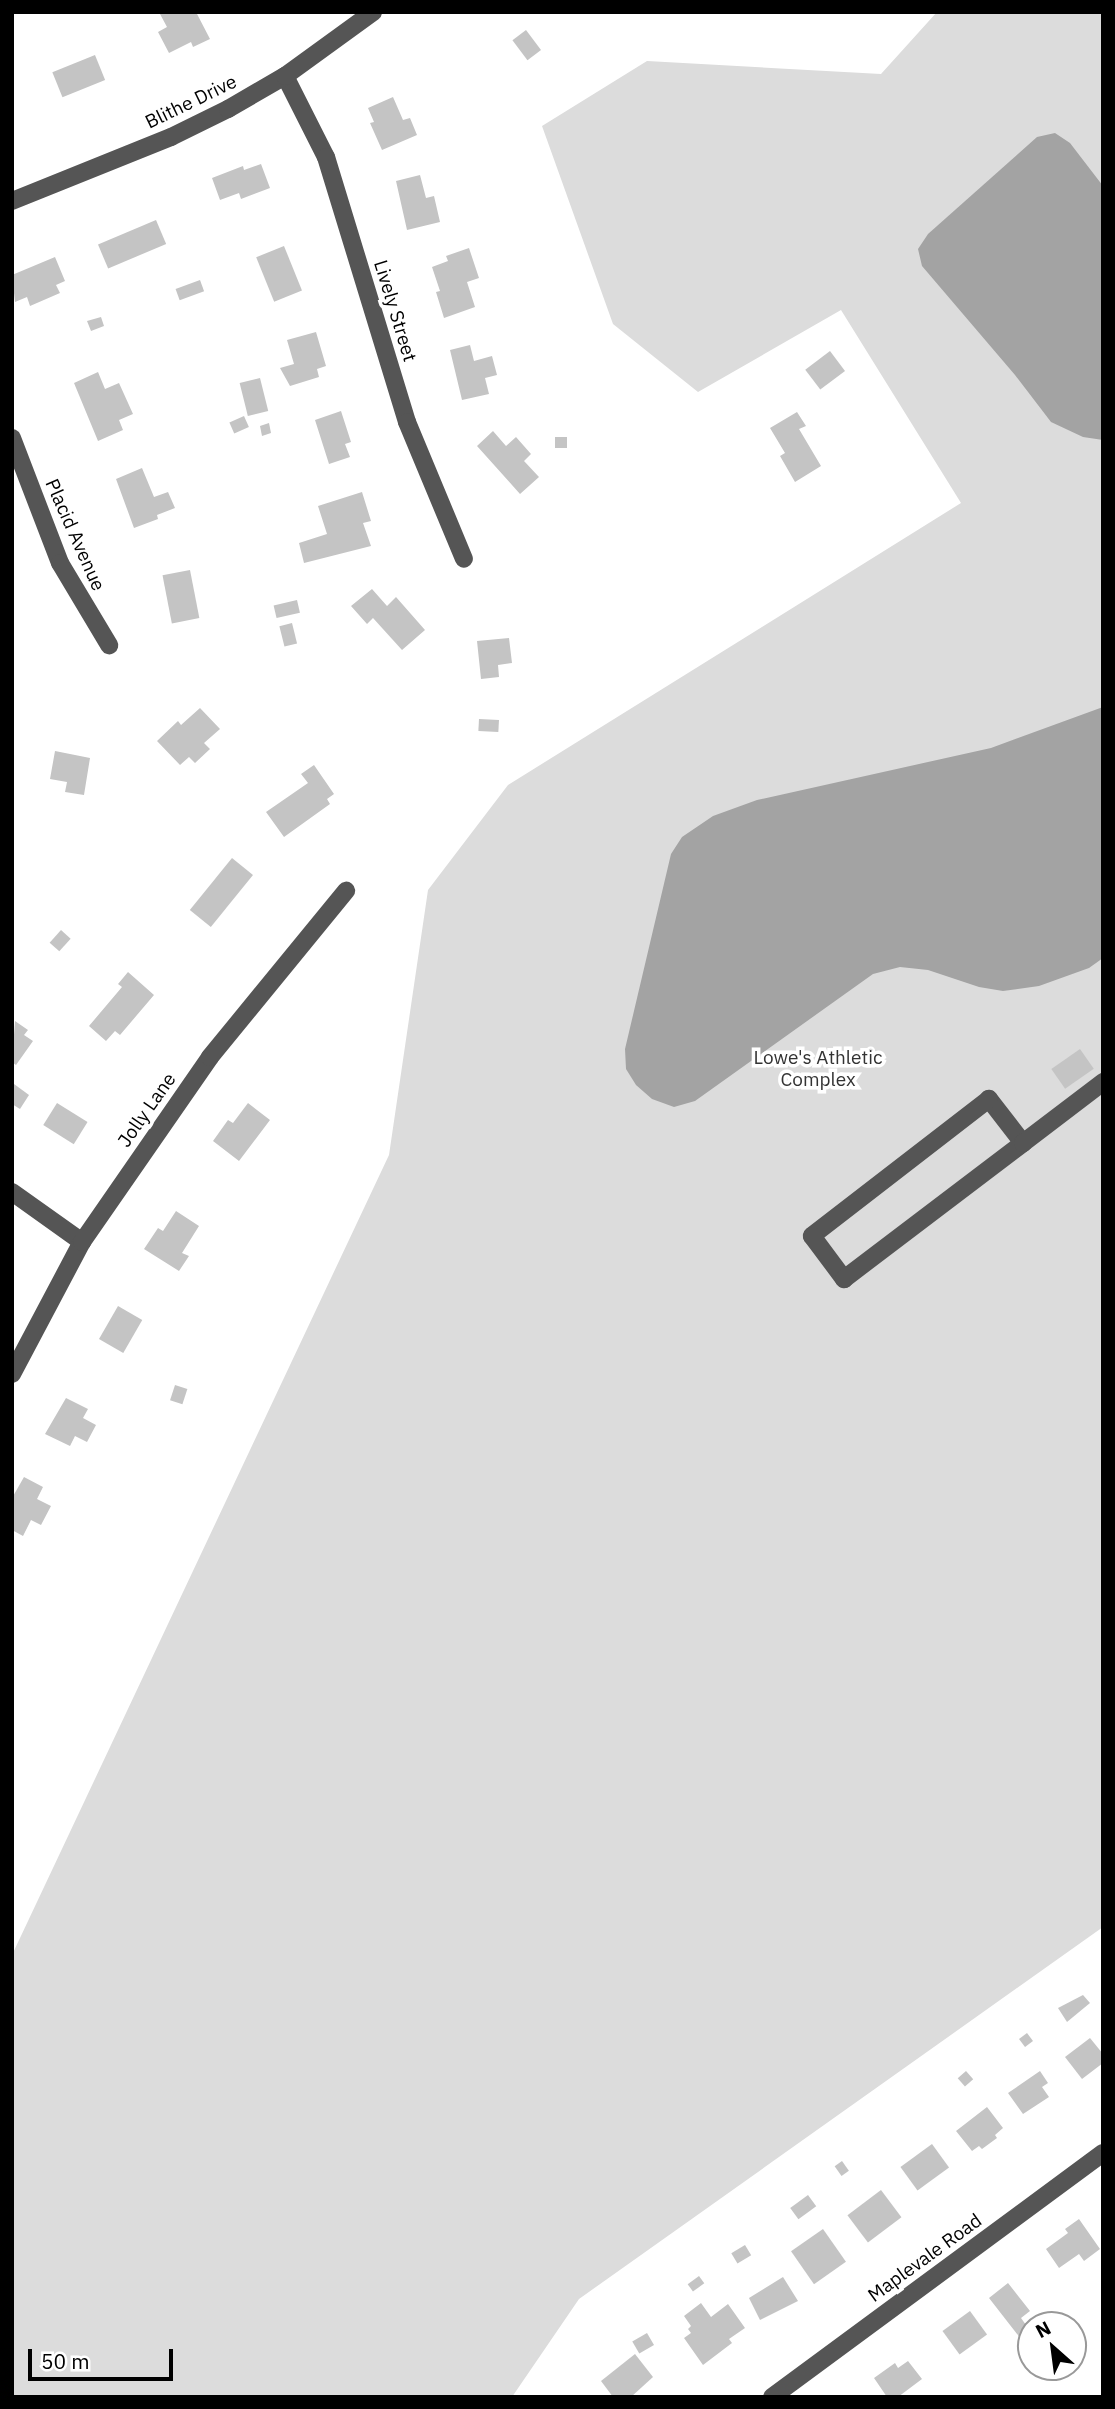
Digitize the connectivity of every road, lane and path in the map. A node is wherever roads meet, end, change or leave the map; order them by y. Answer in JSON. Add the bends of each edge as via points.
{"nodes":[{"id":1,"x":373,"y":12,"type":"edge"},
{"id":2,"x":285,"y":76,"type":"junction"},
{"id":3,"x":12,"y":201,"type":"edge"},
{"id":4,"x":12,"y":438,"type":"edge"},
{"id":5,"x":464,"y":559,"type":"dead end"},
{"id":6,"x":108,"y":645,"type":"dead end"},
{"id":7,"x":346,"y":891,"type":"dead end"},
{"id":8,"x":1103,"y":1082,"type":"edge"},
{"id":9,"x":1023,"y":1143,"type":"junction"},
{"id":10,"x":12,"y":1192,"type":"edge"},
{"id":11,"x":82,"y":1242,"type":"junction"},
{"id":12,"x":12,"y":1374,"type":"edge"},
{"id":13,"x":1103,"y":2154,"type":"edge"},
{"id":14,"x":791,"y":2391,"type":"edge"},
{"id":15,"x":772,"y":2397,"type":"edge"}],
"edges":[{"from":1,"to":2,"type":"street","name":"Blithe Drive"},
{"from":2,"to":3,"type":"street","name":"Blithe Drive","via":[[171,137]]},
{"from":2,"to":5,"type":"street","name":"Lively Street","via":[[326,157],[407,422]]},
{"from":4,"to":6,"type":"street","name":"Placid Avenue","via":[[60,563]]},
{"from":7,"to":11,"type":"street","name":"Jolly Lane","via":[[210,1057]]},
{"from":8,"to":9,"type":"street"},
{"from":9,"to":9,"type":"street","via":[[989,1099],[812,1236],[844,1279]]},
{"from":10,"to":11,"type":"street"},
{"from":11,"to":12,"type":"street","name":"Jolly Lane"},
{"from":13,"to":14,"type":"street","name":"Maplevale Road"},
{"from":14,"to":15,"type":"street","name":"Maplevale Road"}]}
